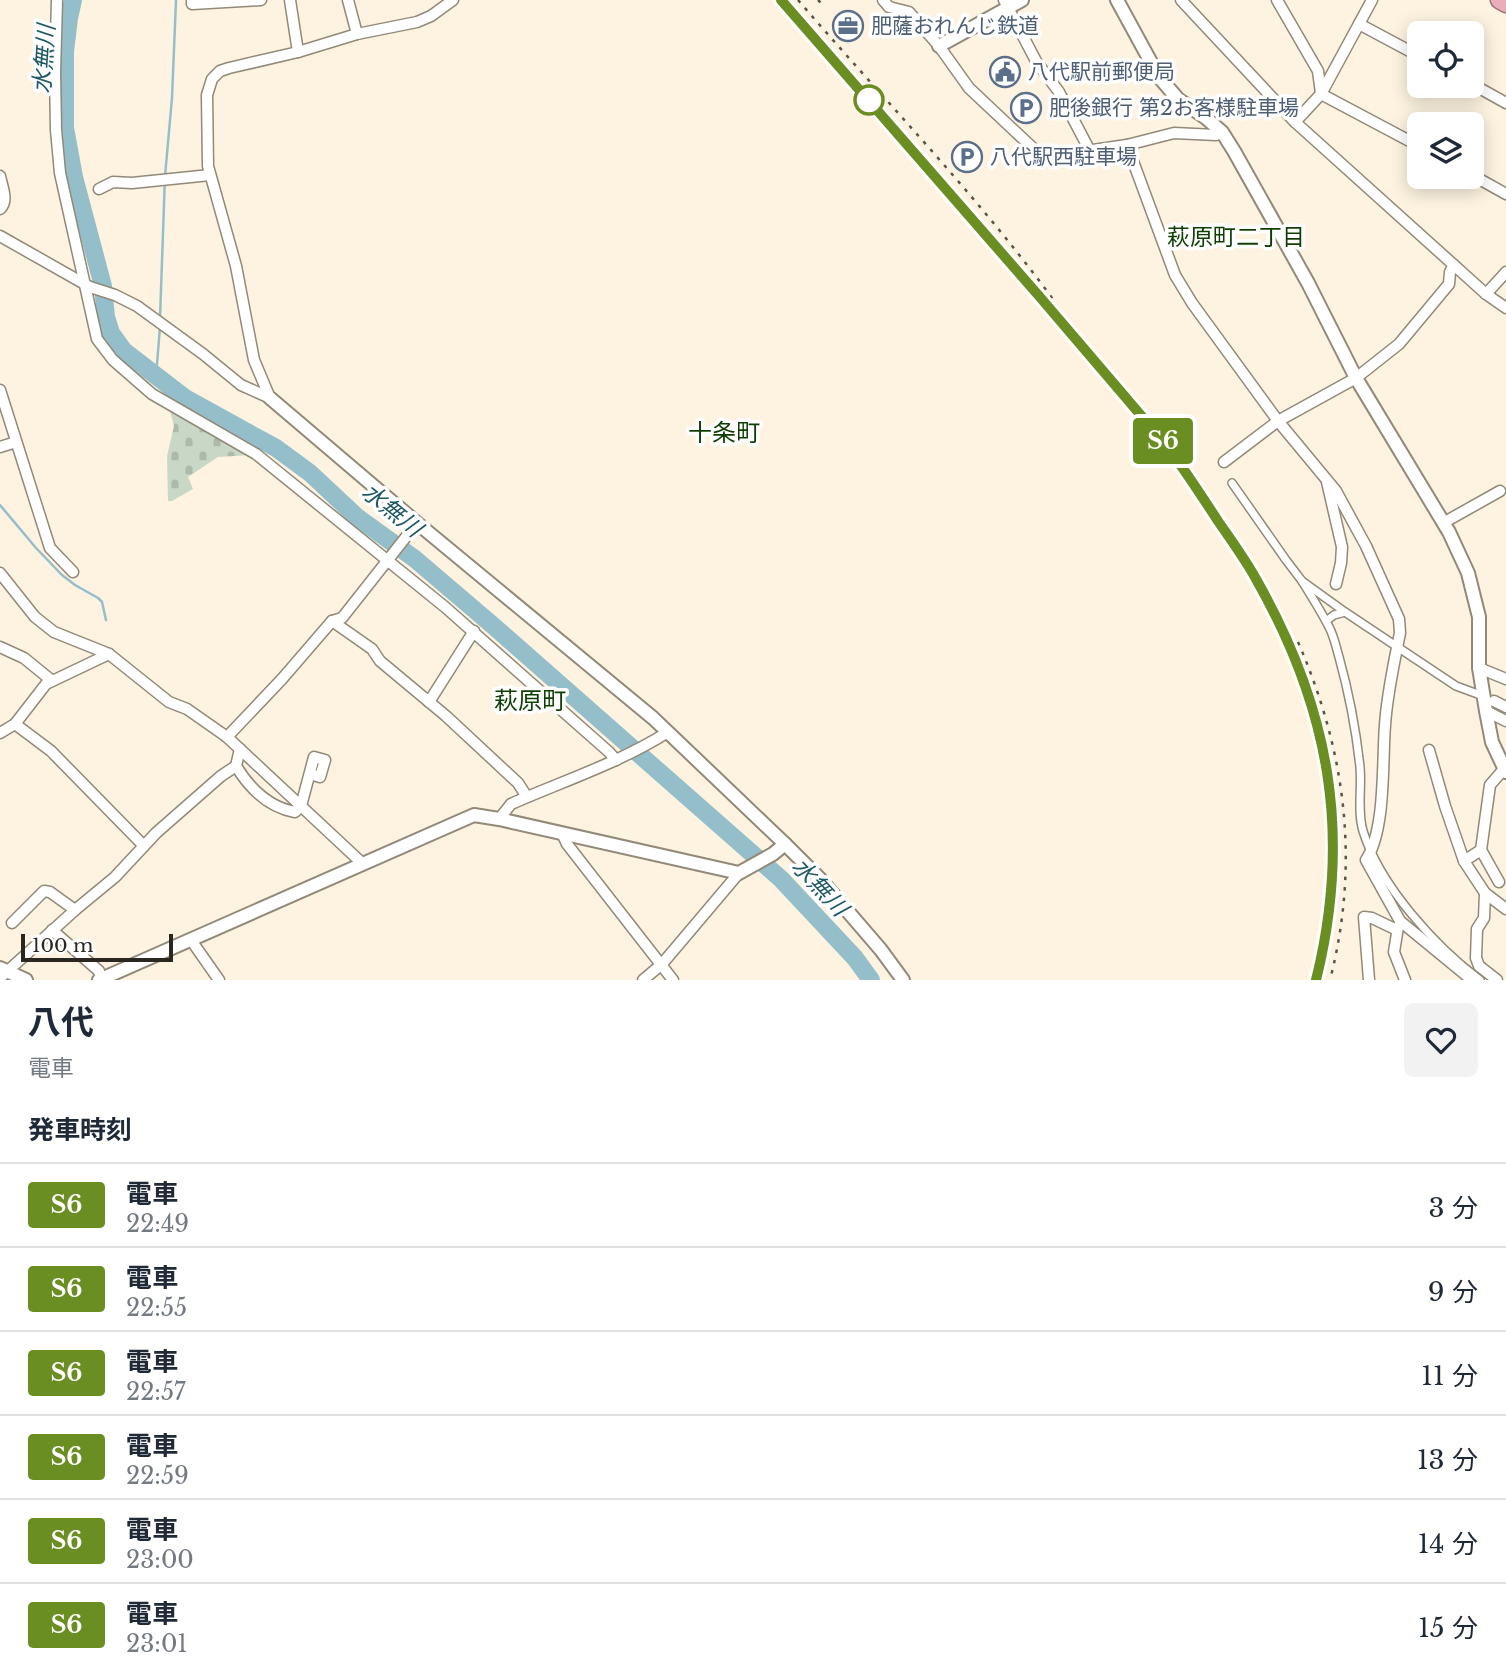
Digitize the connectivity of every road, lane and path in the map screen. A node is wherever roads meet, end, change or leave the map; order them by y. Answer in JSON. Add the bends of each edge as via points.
{"nodes":[{"id":1,"x":57,"y":0,"type":"edge"},
{"id":2,"x":192,"y":0,"type":"edge"},
{"id":3,"x":261,"y":0,"type":"edge"},
{"id":4,"x":290,"y":0,"type":"edge"},
{"id":5,"x":348,"y":0,"type":"edge"},
{"id":6,"x":453,"y":0,"type":"edge"},
{"id":7,"x":883,"y":0,"type":"edge"},
{"id":8,"x":1022,"y":0,"type":"edge"},
{"id":9,"x":1116,"y":0,"type":"edge"},
{"id":10,"x":1181,"y":0,"type":"edge"},
{"id":11,"x":1278,"y":0,"type":"edge"},
{"id":12,"x":1372,"y":0,"type":"edge"},
{"id":13,"x":1499,"y":0,"type":"edge"},
{"id":14,"x":1006,"y":4,"type":"edge"},
{"id":15,"x":1506,"y":4,"type":"edge"},
{"id":16,"x":909,"y":7,"type":"edge"},
{"id":17,"x":1359,"y":24,"type":"junction"},
{"id":18,"x":357,"y":34,"type":"junction"},
{"id":19,"x":939,"y":47,"type":"junction"},
{"id":20,"x":1407,"y":50,"type":"edge"},
{"id":21,"x":298,"y":52,"type":"junction"},
{"id":22,"x":1484,"y":91,"type":"edge"},
{"id":23,"x":1321,"y":94,"type":"junction"},
{"id":24,"x":1506,"y":103,"type":"edge"},
{"id":25,"x":1296,"y":122,"type":"junction"},
{"id":26,"x":1222,"y":132,"type":"junction"},
{"id":27,"x":1407,"y":140,"type":"edge"},
{"id":28,"x":1127,"y":145,"type":"junction"},
{"id":29,"x":1090,"y":151,"type":"junction"},
{"id":30,"x":211,"y":175,"type":"junction"},
{"id":31,"x":0,"y":176,"type":"edge"},
{"id":32,"x":1484,"y":182,"type":"edge"},
{"id":33,"x":99,"y":189,"type":"dead end"},
{"id":34,"x":1506,"y":194,"type":"edge"},
{"id":35,"x":0,"y":209,"type":"edge"},
{"id":36,"x":0,"y":236,"type":"edge"},
{"id":37,"x":1454,"y":265,"type":"junction"},
{"id":38,"x":1506,"y":272,"type":"edge"},
{"id":39,"x":87,"y":285,"type":"junction"},
{"id":40,"x":1486,"y":294,"type":"junction"},
{"id":41,"x":1506,"y":308,"type":"edge"},
{"id":42,"x":1356,"y":378,"type":"junction"},
{"id":43,"x":0,"y":390,"type":"edge"},
{"id":44,"x":270,"y":398,"type":"junction"},
{"id":45,"x":1278,"y":421,"type":"junction"},
{"id":46,"x":16,"y":442,"type":"junction"},
{"id":47,"x":0,"y":447,"type":"edge"},
{"id":48,"x":1224,"y":463,"type":"dead end"},
{"id":49,"x":1327,"y":480,"type":"junction"},
{"id":50,"x":1232,"y":483,"type":"dead end"},
{"id":51,"x":1500,"y":491,"type":"dead end"},
{"id":52,"x":417,"y":523,"type":"junction"},
{"id":53,"x":1443,"y":523,"type":"junction"},
{"id":54,"x":386,"y":561,"type":"junction"},
{"id":55,"x":73,"y":572,"type":"dead end"},
{"id":56,"x":0,"y":573,"type":"edge"},
{"id":57,"x":1302,"y":581,"type":"junction"},
{"id":58,"x":1336,"y":584,"type":"dead end"},
{"id":59,"x":1345,"y":612,"type":"junction"},
{"id":60,"x":332,"y":621,"type":"junction"},
{"id":61,"x":1326,"y":621,"type":"junction"},
{"id":62,"x":474,"y":631,"type":"junction"},
{"id":63,"x":0,"y":647,"type":"edge"},
{"id":64,"x":1397,"y":648,"type":"junction"},
{"id":65,"x":109,"y":654,"type":"junction"},
{"id":66,"x":1479,"y":668,"type":"junction"},
{"id":67,"x":1506,"y":679,"type":"edge"},
{"id":68,"x":51,"y":680,"type":"junction"},
{"id":69,"x":429,"y":702,"type":"junction"},
{"id":70,"x":1488,"y":703,"type":"junction"},
{"id":71,"x":1506,"y":707,"type":"edge"},
{"id":72,"x":1506,"y":721,"type":"edge"},
{"id":73,"x":15,"y":724,"type":"junction"},
{"id":74,"x":668,"y":732,"type":"junction"},
{"id":75,"x":0,"y":733,"type":"edge"},
{"id":76,"x":227,"y":737,"type":"junction"},
{"id":77,"x":240,"y":749,"type":"junction"},
{"id":78,"x":1429,"y":750,"type":"dead end"},
{"id":79,"x":619,"y":759,"type":"junction"},
{"id":80,"x":236,"y":766,"type":"junction"},
{"id":81,"x":1505,"y":771,"type":"edge"},
{"id":82,"x":310,"y":774,"type":"dead end"},
{"id":83,"x":527,"y":797,"type":"junction"},
{"id":84,"x":301,"y":806,"type":"junction"},
{"id":85,"x":499,"y":819,"type":"junction"},
{"id":86,"x":562,"y":833,"type":"junction"},
{"id":87,"x":785,"y":844,"type":"junction"},
{"id":88,"x":144,"y":846,"type":"junction"},
{"id":89,"x":1482,"y":850,"type":"junction"},
{"id":90,"x":1371,"y":852,"type":"junction"},
{"id":91,"x":1464,"y":862,"type":"junction"},
{"id":92,"x":363,"y":864,"type":"junction"},
{"id":93,"x":744,"y":870,"type":"junction"},
{"id":94,"x":1499,"y":882,"type":"dead end"},
{"id":95,"x":1485,"y":893,"type":"junction"},
{"id":96,"x":1506,"y":909,"type":"edge"},
{"id":97,"x":75,"y":910,"type":"junction"},
{"id":98,"x":12,"y":923,"type":"dead end"},
{"id":99,"x":1399,"y":925,"type":"junction"},
{"id":100,"x":52,"y":930,"type":"junction"},
{"id":101,"x":191,"y":940,"type":"junction"},
{"id":102,"x":662,"y":964,"type":"junction"},
{"id":103,"x":3,"y":972,"type":"edge"},
{"id":104,"x":26,"y":980,"type":"edge"},
{"id":105,"x":100,"y":980,"type":"edge"},
{"id":106,"x":219,"y":980,"type":"edge"},
{"id":107,"x":643,"y":980,"type":"edge"},
{"id":108,"x":673,"y":980,"type":"edge"},
{"id":109,"x":903,"y":980,"type":"edge"},
{"id":110,"x":1370,"y":980,"type":"edge"},
{"id":111,"x":1405,"y":980,"type":"edge"},
{"id":112,"x":1472,"y":980,"type":"edge"},
{"id":113,"x":1480,"y":980,"type":"edge"},
{"id":114,"x":1497,"y":980,"type":"edge"}],
"edges":[{"from":1,"to":39,"type":"street","via":[[60,173]]},
{"from":2,"to":3,"type":"street","via":[[192,4]]},
{"from":4,"to":21,"type":"street"},
{"from":5,"to":18,"type":"street"},
{"from":6,"to":18,"type":"street","via":[[417,22]]},
{"from":7,"to":16,"type":"street","via":[[889,7]]},
{"from":8,"to":14,"type":"street"},
{"from":9,"to":26,"type":"street","via":[[1159,77],[1178,99]]},
{"from":10,"to":25,"type":"street"},
{"from":11,"to":23,"type":"street","via":[[1318,71]]},
{"from":12,"to":17,"type":"street"},
{"from":13,"to":15,"type":"highway"},
{"from":14,"to":19,"type":"street"},
{"from":14,"to":29,"type":"street"},
{"from":16,"to":19,"type":"street"},
{"from":17,"to":20,"type":"street"},
{"from":17,"to":23,"type":"street"},
{"from":18,"to":21,"type":"street"},
{"from":19,"to":29,"type":"street","via":[[969,88],[1036,151],[1052,156]]},
{"from":21,"to":30,"type":"street","via":[[229,68],[212,79],[207,95]]},
{"from":22,"to":24,"type":"street"},
{"from":23,"to":25,"type":"street"},
{"from":23,"to":27,"type":"street"},
{"from":25,"to":37,"type":"street"},
{"from":26,"to":28,"type":"street","via":[[1174,133]]},
{"from":26,"to":42,"type":"street"},
{"from":28,"to":29,"type":"street"},
{"from":28,"to":45,"type":"street","via":[[1175,275]]},
{"from":30,"to":33,"type":"street","via":[[113,182]]},
{"from":30,"to":44,"type":"street","via":[[236,266],[254,360]]},
{"from":31,"to":35,"type":"street","via":[[5,200]]},
{"from":32,"to":34,"type":"street"},
{"from":36,"to":39,"type":"street"},
{"from":37,"to":40,"type":"street"},
{"from":37,"to":42,"type":"street","via":[[1450,284],[1399,344]]},
{"from":38,"to":40,"type":"street"},
{"from":39,"to":44,"type":"street","via":[[137,306],[241,385]]},
{"from":39,"to":54,"type":"street","via":[[97,339],[120,367],[152,394],[256,454]]},
{"from":40,"to":41,"type":"street"},
{"from":42,"to":45,"type":"street"},
{"from":42,"to":53,"type":"street"},
{"from":43,"to":46,"type":"street"},
{"from":44,"to":52,"type":"street"},
{"from":45,"to":48,"type":"street"},
{"from":45,"to":49,"type":"street"},
{"from":46,"to":47,"type":"street"},
{"from":46,"to":55,"type":"street","via":[[50,548]]},
{"from":49,"to":58,"type":"street","via":[[1342,547]]},
{"from":49,"to":64,"type":"street","via":[[1366,546],[1399,619]]},
{"from":50,"to":57,"type":"street"},
{"from":51,"to":53,"type":"street"},
{"from":52,"to":54,"type":"street"},
{"from":52,"to":74,"type":"street"},
{"from":53,"to":66,"type":"street","via":[[1468,573],[1479,617]]},
{"from":54,"to":60,"type":"street","via":[[342,618]]},
{"from":54,"to":62,"type":"street"},
{"from":56,"to":65,"type":"street","via":[[34,617],[54,632]]},
{"from":57,"to":59,"type":"street"},
{"from":57,"to":61,"type":"street"},
{"from":59,"to":61,"type":"street"},
{"from":59,"to":64,"type":"street"},
{"from":60,"to":69,"type":"street","via":[[372,649]]},
{"from":60,"to":76,"type":"street"},
{"from":61,"to":90,"type":"street","via":[[1348,690],[1360,770],[1361,816]]},
{"from":62,"to":69,"type":"street"},
{"from":62,"to":79,"type":"street"},
{"from":63,"to":68,"type":"street","via":[[24,658]]},
{"from":64,"to":70,"type":"street"},
{"from":64,"to":90,"type":"street","via":[[1385,723],[1378,828]]},
{"from":65,"to":68,"type":"street"},
{"from":65,"to":76,"type":"street","via":[[169,702]]},
{"from":66,"to":67,"type":"street"},
{"from":66,"to":70,"type":"street"},
{"from":68,"to":73,"type":"street"},
{"from":69,"to":83,"type":"street","via":[[518,783]]},
{"from":70,"to":71,"type":"street"},
{"from":70,"to":72,"type":"street"},
{"from":70,"to":81,"type":"street","via":[[1492,742]]},
{"from":73,"to":75,"type":"street"},
{"from":73,"to":88,"type":"street","via":[[51,751]]},
{"from":74,"to":79,"type":"street"},
{"from":74,"to":87,"type":"street"},
{"from":76,"to":77,"type":"street"},
{"from":77,"to":80,"type":"street"},
{"from":77,"to":84,"type":"street"},
{"from":78,"to":91,"type":"street"},
{"from":79,"to":83,"type":"street"},
{"from":80,"to":84,"type":"street","via":[[271,804],[295,812]]},
{"from":80,"to":88,"type":"street"},
{"from":81,"to":89,"type":"street","via":[[1490,785]]},
{"from":82,"to":84,"type":"street"},
{"from":83,"to":85,"type":"street","via":[[511,804]]},
{"from":84,"to":92,"type":"street"},
{"from":85,"to":86,"type":"street"},
{"from":85,"to":92,"type":"street","via":[[474,815]]},
{"from":86,"to":93,"type":"street"},
{"from":86,"to":102,"type":"street"},
{"from":87,"to":93,"type":"street"},
{"from":87,"to":109,"type":"street"},
{"from":88,"to":97,"type":"street"},
{"from":89,"to":91,"type":"street"},
{"from":89,"to":94,"type":"street"},
{"from":90,"to":99,"type":"street","via":[[1366,860]]},
{"from":90,"to":113,"type":"street","via":[[1426,932]]},
{"from":91,"to":95,"type":"street"},
{"from":92,"to":101,"type":"street"},
{"from":93,"to":102,"type":"street"},
{"from":95,"to":96,"type":"street"},
{"from":95,"to":114,"type":"street","via":[[1475,958]]},
{"from":97,"to":98,"type":"street","via":[[44,891]]},
{"from":97,"to":100,"type":"street"},
{"from":99,"to":110,"type":"street","via":[[1364,917]]},
{"from":99,"to":111,"type":"street","via":[[1394,952]]},
{"from":99,"to":112,"type":"street"},
{"from":100,"to":103,"type":"street"},
{"from":100,"to":105,"type":"street","via":[[99,971]]},
{"from":101,"to":105,"type":"street"},
{"from":101,"to":106,"type":"street"},
{"from":102,"to":107,"type":"street"},
{"from":102,"to":108,"type":"street"},
{"from":103,"to":104,"type":"street"}]}
